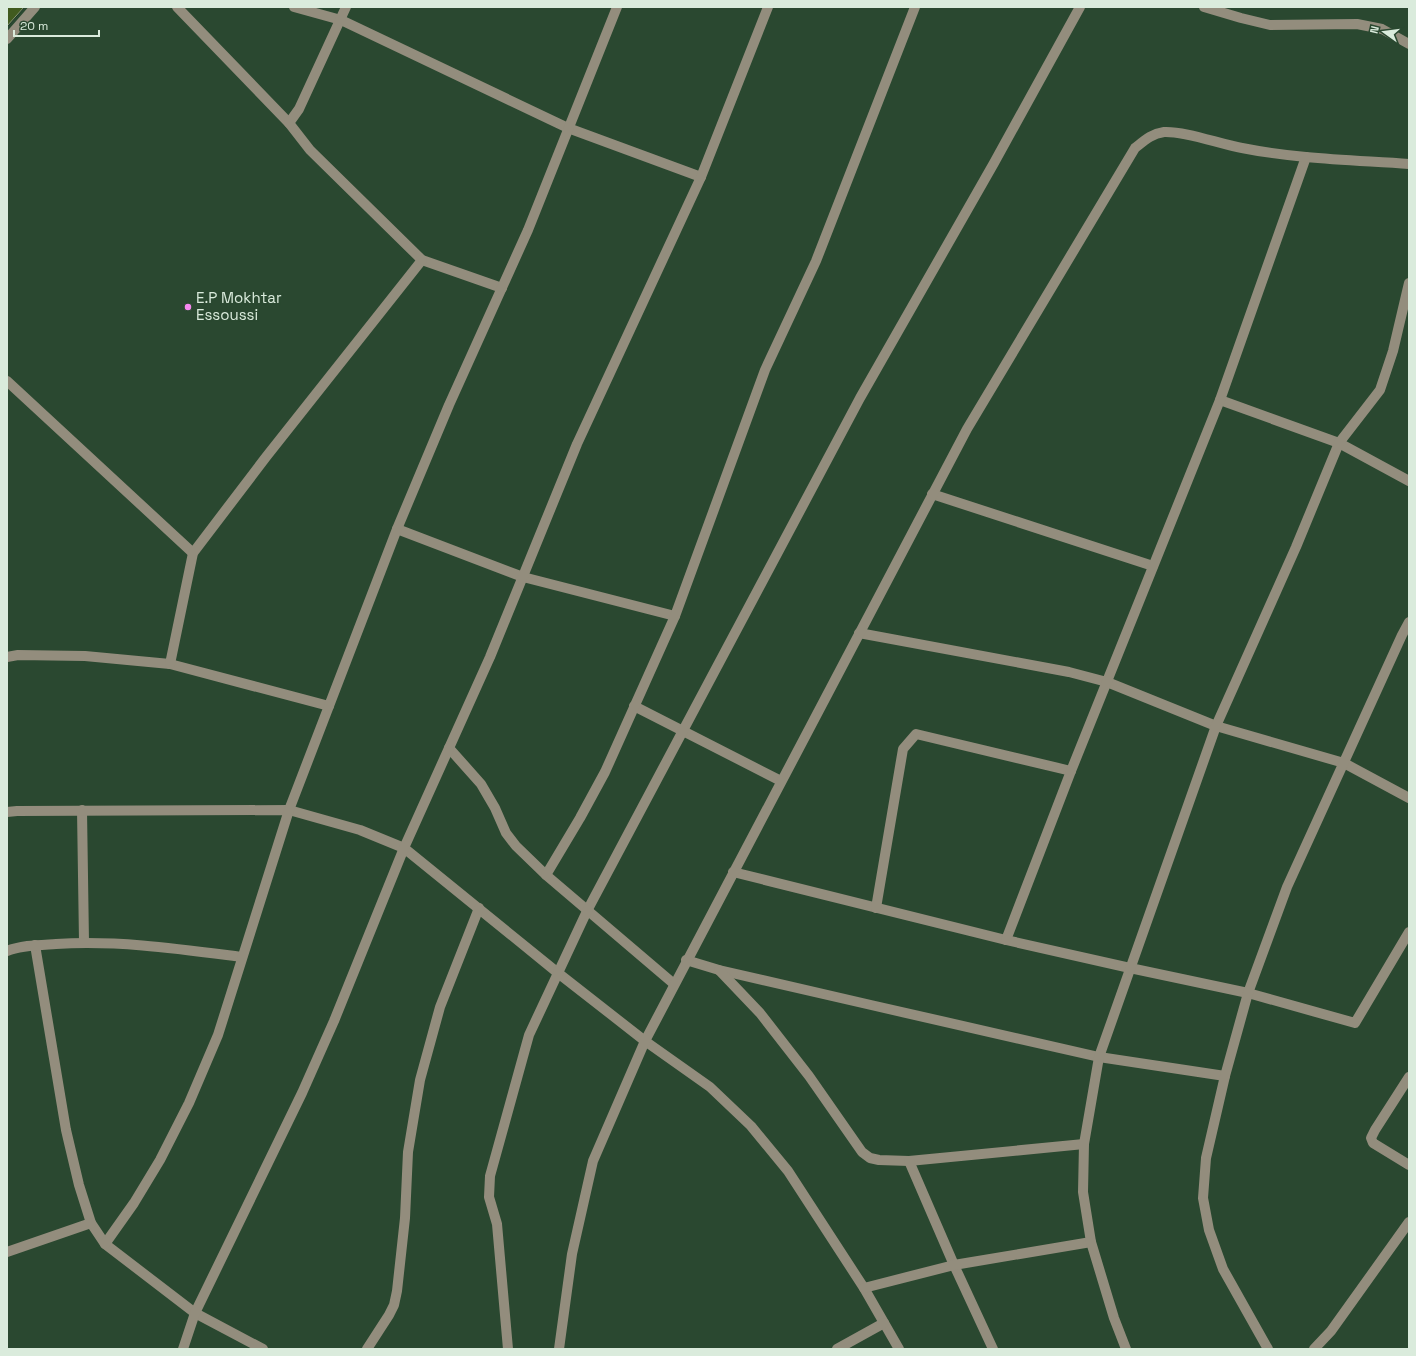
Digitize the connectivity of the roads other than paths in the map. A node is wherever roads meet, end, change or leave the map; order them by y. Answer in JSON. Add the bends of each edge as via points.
{"nodes":[{"id":1,"x":34,"y":7,"type":"edge"},
{"id":2,"x":177,"y":7,"type":"edge"},
{"id":3,"x":294,"y":7,"type":"edge"},
{"id":4,"x":346,"y":7,"type":"edge"},
{"id":5,"x":617,"y":7,"type":"edge"},
{"id":6,"x":768,"y":7,"type":"edge"},
{"id":7,"x":916,"y":7,"type":"edge"},
{"id":8,"x":1080,"y":7,"type":"edge"},
{"id":9,"x":1204,"y":7,"type":"edge"},
{"id":10,"x":341,"y":20,"type":"junction"},
{"id":11,"x":7,"y":39,"type":"edge"},
{"id":12,"x":1409,"y":44,"type":"edge"},
{"id":13,"x":289,"y":123,"type":"junction"},
{"id":14,"x":568,"y":128,"type":"junction"},
{"id":15,"x":1306,"y":157,"type":"junction"},
{"id":16,"x":1409,"y":164,"type":"edge"},
{"id":17,"x":701,"y":177,"type":"junction"},
{"id":18,"x":422,"y":260,"type":"junction"},
{"id":19,"x":1409,"y":283,"type":"edge"},
{"id":20,"x":502,"y":288,"type":"junction"},
{"id":21,"x":1405,"y":316,"type":"edge"},
{"id":22,"x":7,"y":381,"type":"edge"},
{"id":23,"x":1220,"y":400,"type":"junction"},
{"id":24,"x":1340,"y":443,"type":"junction"},
{"id":25,"x":1409,"y":481,"type":"edge"},
{"id":26,"x":932,"y":494,"type":"junction"},
{"id":27,"x":396,"y":529,"type":"junction"},
{"id":28,"x":193,"y":553,"type":"junction"},
{"id":29,"x":1153,"y":566,"type":"junction"},
{"id":30,"x":523,"y":577,"type":"junction"},
{"id":31,"x":675,"y":616,"type":"junction"},
{"id":32,"x":1409,"y":622,"type":"edge"},
{"id":33,"x":859,"y":633,"type":"junction"},
{"id":34,"x":7,"y":657,"type":"edge"},
{"id":35,"x":170,"y":664,"type":"junction"},
{"id":36,"x":1107,"y":682,"type":"junction"},
{"id":37,"x":329,"y":706,"type":"junction"},
{"id":38,"x":634,"y":706,"type":"junction"},
{"id":39,"x":1216,"y":726,"type":"junction"},
{"id":40,"x":683,"y":730,"type":"junction"},
{"id":41,"x":449,"y":748,"type":"junction"},
{"id":42,"x":1344,"y":763,"type":"junction"},
{"id":43,"x":1071,"y":771,"type":"junction"},
{"id":44,"x":781,"y":780,"type":"junction"},
{"id":45,"x":1409,"y":798,"type":"edge"},
{"id":46,"x":82,"y":810,"type":"junction"},
{"id":47,"x":289,"y":810,"type":"junction"},
{"id":48,"x":7,"y":812,"type":"edge"},
{"id":49,"x":404,"y":848,"type":"junction"},
{"id":50,"x":733,"y":872,"type":"junction"},
{"id":51,"x":546,"y":875,"type":"junction"},
{"id":52,"x":479,"y":908,"type":"junction"},
{"id":53,"x":876,"y":908,"type":"junction"},
{"id":54,"x":587,"y":911,"type":"junction"},
{"id":55,"x":1409,"y":932,"type":"edge"},
{"id":56,"x":1006,"y":940,"type":"junction"},
{"id":57,"x":84,"y":942,"type":"junction"},
{"id":58,"x":35,"y":945,"type":"junction"},
{"id":59,"x":7,"y":951,"type":"edge"},
{"id":60,"x":242,"y":957,"type":"junction"},
{"id":61,"x":686,"y":960,"type":"junction"},
{"id":62,"x":1130,"y":968,"type":"junction"},
{"id":63,"x":719,"y":970,"type":"junction"},
{"id":64,"x":558,"y":973,"type":"junction"},
{"id":65,"x":674,"y":984,"type":"junction"},
{"id":66,"x":1248,"y":993,"type":"junction"},
{"id":67,"x":644,"y":1041,"type":"junction"},
{"id":68,"x":1099,"y":1057,"type":"junction"},
{"id":69,"x":1225,"y":1076,"type":"junction"},
{"id":70,"x":1409,"y":1077,"type":"edge"},
{"id":71,"x":1084,"y":1144,"type":"junction"},
{"id":72,"x":909,"y":1161,"type":"junction"},
{"id":73,"x":1409,"y":1165,"type":"edge"},
{"id":74,"x":1409,"y":1222,"type":"edge"},
{"id":75,"x":91,"y":1223,"type":"junction"},
{"id":76,"x":1091,"y":1242,"type":"junction"},
{"id":77,"x":105,"y":1244,"type":"junction"},
{"id":78,"x":7,"y":1252,"type":"edge"},
{"id":79,"x":954,"y":1265,"type":"junction"},
{"id":80,"x":864,"y":1288,"type":"junction"},
{"id":81,"x":195,"y":1313,"type":"junction"},
{"id":82,"x":884,"y":1323,"type":"junction"},
{"id":83,"x":183,"y":1349,"type":"edge"},
{"id":84,"x":263,"y":1349,"type":"edge"},
{"id":85,"x":367,"y":1349,"type":"edge"},
{"id":86,"x":508,"y":1349,"type":"edge"},
{"id":87,"x":559,"y":1349,"type":"edge"},
{"id":88,"x":837,"y":1349,"type":"edge"},
{"id":89,"x":899,"y":1349,"type":"edge"},
{"id":90,"x":993,"y":1349,"type":"edge"},
{"id":91,"x":1126,"y":1349,"type":"edge"},
{"id":92,"x":1268,"y":1349,"type":"edge"},
{"id":93,"x":1314,"y":1349,"type":"edge"}],
"edges":[{"from":1,"to":11,"type":"street"},
{"from":2,"to":13,"type":"street"},
{"from":3,"to":10,"type":"street"},
{"from":4,"to":10,"type":"street"},
{"from":5,"to":14,"type":"street"},
{"from":6,"to":17,"type":"street"},
{"from":7,"to":31,"type":"street","via":[[816,261],[765,370]]},
{"from":8,"to":40,"type":"street","via":[[860,398]]},
{"from":9,"to":12,"type":"street","via":[[1270,25],[1357,24],[1382,29]]},
{"from":10,"to":13,"type":"street","via":[[299,109]]},
{"from":10,"to":14,"type":"street"},
{"from":13,"to":18,"type":"street","via":[[310,150]]},
{"from":14,"to":17,"type":"street"},
{"from":14,"to":20,"type":"street"},
{"from":15,"to":16,"type":"street"},
{"from":15,"to":23,"type":"street"},
{"from":15,"to":26,"type":"street","via":[[1242,148],[1165,132],[1152,134],[1135,148],[966,429]]},
{"from":17,"to":30,"type":"street","via":[[577,444]]},
{"from":18,"to":20,"type":"street"},
{"from":18,"to":28,"type":"street"},
{"from":19,"to":21,"type":"street"},
{"from":20,"to":27,"type":"street"},
{"from":21,"to":24,"type":"street","via":[[1380,390]]},
{"from":22,"to":28,"type":"street"},
{"from":23,"to":24,"type":"street"},
{"from":23,"to":29,"type":"street"},
{"from":24,"to":25,"type":"street"},
{"from":24,"to":39,"type":"street"},
{"from":26,"to":29,"type":"street"},
{"from":26,"to":33,"type":"street"},
{"from":27,"to":30,"type":"street"},
{"from":27,"to":37,"type":"street"},
{"from":28,"to":35,"type":"street"},
{"from":29,"to":36,"type":"street"},
{"from":30,"to":31,"type":"street"},
{"from":30,"to":41,"type":"street"},
{"from":31,"to":38,"type":"street"},
{"from":32,"to":42,"type":"street"},
{"from":33,"to":36,"type":"street","via":[[1069,672]]},
{"from":33,"to":44,"type":"street"},
{"from":34,"to":35,"type":"street","via":[[18,654],[85,656]]},
{"from":35,"to":37,"type":"street"},
{"from":36,"to":39,"type":"street"},
{"from":36,"to":43,"type":"street"},
{"from":37,"to":47,"type":"street"},
{"from":38,"to":40,"type":"street"},
{"from":38,"to":51,"type":"street","via":[[605,772]]},
{"from":39,"to":42,"type":"street"},
{"from":39,"to":62,"type":"street"},
{"from":40,"to":44,"type":"street"},
{"from":40,"to":54,"type":"street"},
{"from":41,"to":49,"type":"street"},
{"from":41,"to":51,"type":"street","via":[[481,784],[511,840]]},
{"from":42,"to":45,"type":"street"},
{"from":42,"to":66,"type":"street","via":[[1287,887]]},
{"from":43,"to":53,"type":"street","via":[[916,734],[903,749]]},
{"from":43,"to":56,"type":"street"},
{"from":44,"to":50,"type":"street"},
{"from":46,"to":47,"type":"street"},
{"from":46,"to":48,"type":"street"},
{"from":46,"to":57,"type":"street"},
{"from":47,"to":49,"type":"street","via":[[360,830]]},
{"from":47,"to":60,"type":"street"},
{"from":49,"to":52,"type":"street"},
{"from":49,"to":81,"type":"street","via":[[302,1093]]},
{"from":50,"to":53,"type":"street"},
{"from":50,"to":61,"type":"street"},
{"from":51,"to":54,"type":"street"},
{"from":52,"to":64,"type":"street"},
{"from":52,"to":85,"type":"street","via":[[440,1007],[420,1080],[408,1152],[405,1218],[394,1305]]},
{"from":53,"to":56,"type":"street"},
{"from":54,"to":64,"type":"street"},
{"from":54,"to":65,"type":"street"},
{"from":55,"to":66,"type":"street","via":[[1355,1023]]},
{"from":56,"to":62,"type":"street"},
{"from":57,"to":58,"type":"street"},
{"from":57,"to":60,"type":"street","via":[[149,945]]},
{"from":58,"to":59,"type":"street"},
{"from":58,"to":75,"type":"street","via":[[66,1130]]},
{"from":60,"to":77,"type":"street","via":[[218,1035],[188,1103],[160,1160]]},
{"from":61,"to":63,"type":"street"},
{"from":61,"to":65,"type":"street"},
{"from":62,"to":66,"type":"street"},
{"from":62,"to":68,"type":"street"},
{"from":63,"to":68,"type":"street"},
{"from":63,"to":72,"type":"street","via":[[760,1013],[810,1076],[862,1152],[870,1158],[879,1160]]},
{"from":64,"to":67,"type":"street"},
{"from":64,"to":86,"type":"street","via":[[529,1035],[490,1176],[489,1198],[497,1224]]},
{"from":65,"to":67,"type":"street"},
{"from":66,"to":69,"type":"street"},
{"from":67,"to":80,"type":"street","via":[[710,1087],[750,1126],[788,1171]]},
{"from":67,"to":87,"type":"street","via":[[593,1161],[572,1254]]},
{"from":68,"to":69,"type":"street"},
{"from":68,"to":71,"type":"street"},
{"from":69,"to":92,"type":"street","via":[[1206,1158],[1203,1198],[1209,1230],[1223,1270]]},
{"from":70,"to":73,"type":"street","via":[[1372,1138],[1373,1143]]},
{"from":71,"to":72,"type":"street"},
{"from":71,"to":76,"type":"street","via":[[1083,1192]]},
{"from":72,"to":79,"type":"street"},
{"from":74,"to":93,"type":"street","via":[[1331,1332]]},
{"from":75,"to":77,"type":"street"},
{"from":75,"to":78,"type":"street"},
{"from":76,"to":79,"type":"street"},
{"from":76,"to":91,"type":"street"},
{"from":77,"to":81,"type":"street"},
{"from":79,"to":80,"type":"street"},
{"from":79,"to":90,"type":"street"},
{"from":80,"to":82,"type":"street"},
{"from":81,"to":83,"type":"street"},
{"from":81,"to":84,"type":"street"},
{"from":82,"to":88,"type":"street"},
{"from":82,"to":89,"type":"street"}]}
